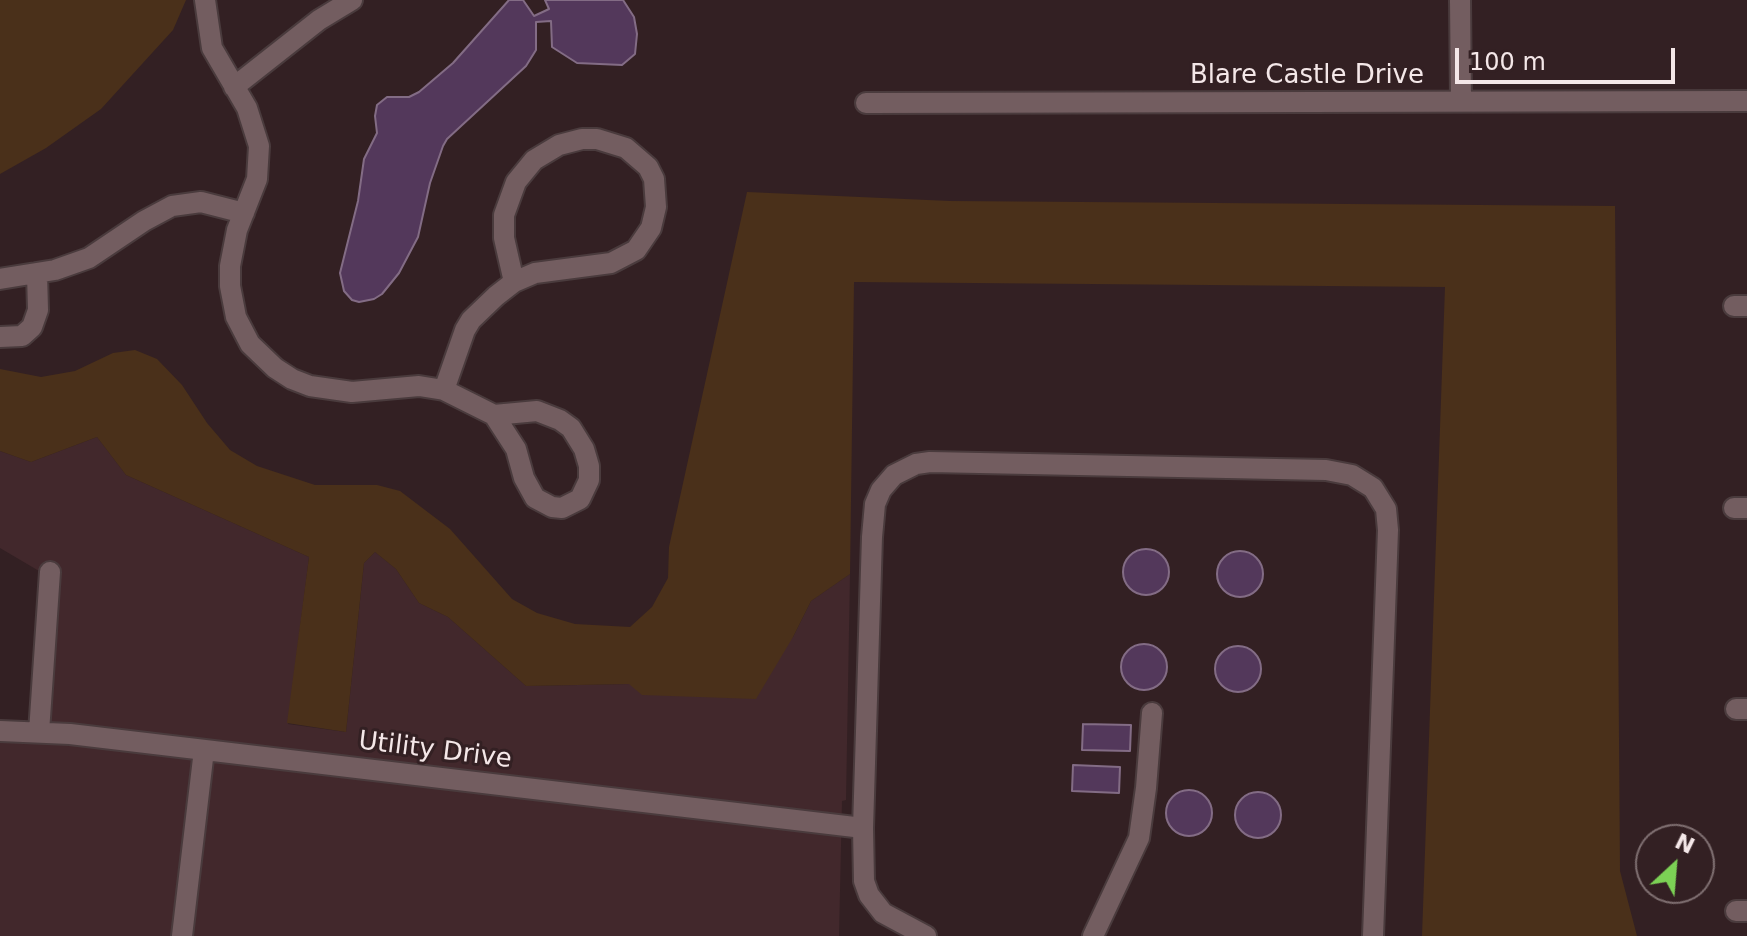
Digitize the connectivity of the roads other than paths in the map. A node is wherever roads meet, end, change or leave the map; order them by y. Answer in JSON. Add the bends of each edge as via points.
{"nodes":[{"id":1,"x":205,"y":0,"type":"edge"},
{"id":2,"x":352,"y":0,"type":"edge"},
{"id":3,"x":1460,"y":0,"type":"edge"},
{"id":4,"x":234,"y":87,"type":"junction"},
{"id":5,"x":1461,"y":101,"type":"junction"},
{"id":6,"x":1747,"y":101,"type":"edge"},
{"id":7,"x":866,"y":103,"type":"dead end"},
{"id":8,"x":244,"y":213,"type":"junction"},
{"id":9,"x":37,"y":273,"type":"junction"},
{"id":10,"x":0,"y":279,"type":"edge"},
{"id":11,"x":514,"y":282,"type":"junction"},
{"id":12,"x":0,"y":337,"type":"edge"},
{"id":13,"x":444,"y":390,"type":"junction"},
{"id":14,"x":494,"y":415,"type":"junction"},
{"id":15,"x":50,"y":572,"type":"dead end"},
{"id":16,"x":1152,"y":713,"type":"dead end"},
{"id":17,"x":0,"y":731,"type":"edge"},
{"id":18,"x":39,"y":732,"type":"junction"},
{"id":19,"x":204,"y":750,"type":"junction"},
{"id":20,"x":863,"y":828,"type":"junction"},
{"id":21,"x":182,"y":936,"type":"edge"},
{"id":22,"x":926,"y":936,"type":"edge"},
{"id":23,"x":1093,"y":936,"type":"edge"},
{"id":24,"x":1373,"y":936,"type":"edge"}],
"edges":[{"from":1,"to":4,"type":"street","via":[[212,48]]},
{"from":2,"to":4,"type":"street"},
{"from":3,"to":5,"type":"street"},
{"from":4,"to":8,"type":"street","via":[[259,146],[257,179]]},
{"from":5,"to":6,"type":"street","name":"Blare Castle Drive"},
{"from":5,"to":7,"type":"street","name":"Blare Castle Drive"},
{"from":8,"to":9,"type":"street","via":[[201,202],[172,206],[89,258]]},
{"from":8,"to":13,"type":"street","via":[[232,248],[232,300],[241,331],[275,368],[333,391],[419,386]]},
{"from":9,"to":10,"type":"street"},
{"from":9,"to":12,"type":"street","via":[[38,310],[32,327],[22,336]]},
{"from":11,"to":11,"type":"street","via":[[552,269],[611,263],[636,250],[651,228],[656,207],[648,167],[626,148],[597,139],[570,141],[534,160],[516,182],[504,215]]},
{"from":11,"to":13,"type":"street","via":[[471,320]]},
{"from":13,"to":14,"type":"street"},
{"from":14,"to":14,"type":"street","via":[[516,449],[535,498],[562,508],[580,499],[589,466],[571,428],[537,411]]},
{"from":15,"to":18,"type":"street"},
{"from":16,"to":23,"type":"street","via":[[1139,838]]},
{"from":17,"to":18,"type":"street","name":"Utility Drive"},
{"from":18,"to":19,"type":"street","name":"Utility Drive"},
{"from":19,"to":20,"type":"street","name":"Utility Drive"},
{"from":19,"to":21,"type":"street"},
{"from":20,"to":22,"type":"street","via":[[869,895],[883,913]]},
{"from":20,"to":24,"type":"street","via":[[873,518],[881,490],[894,475],[930,462],[1341,472],[1373,488],[1388,519]]}]}
